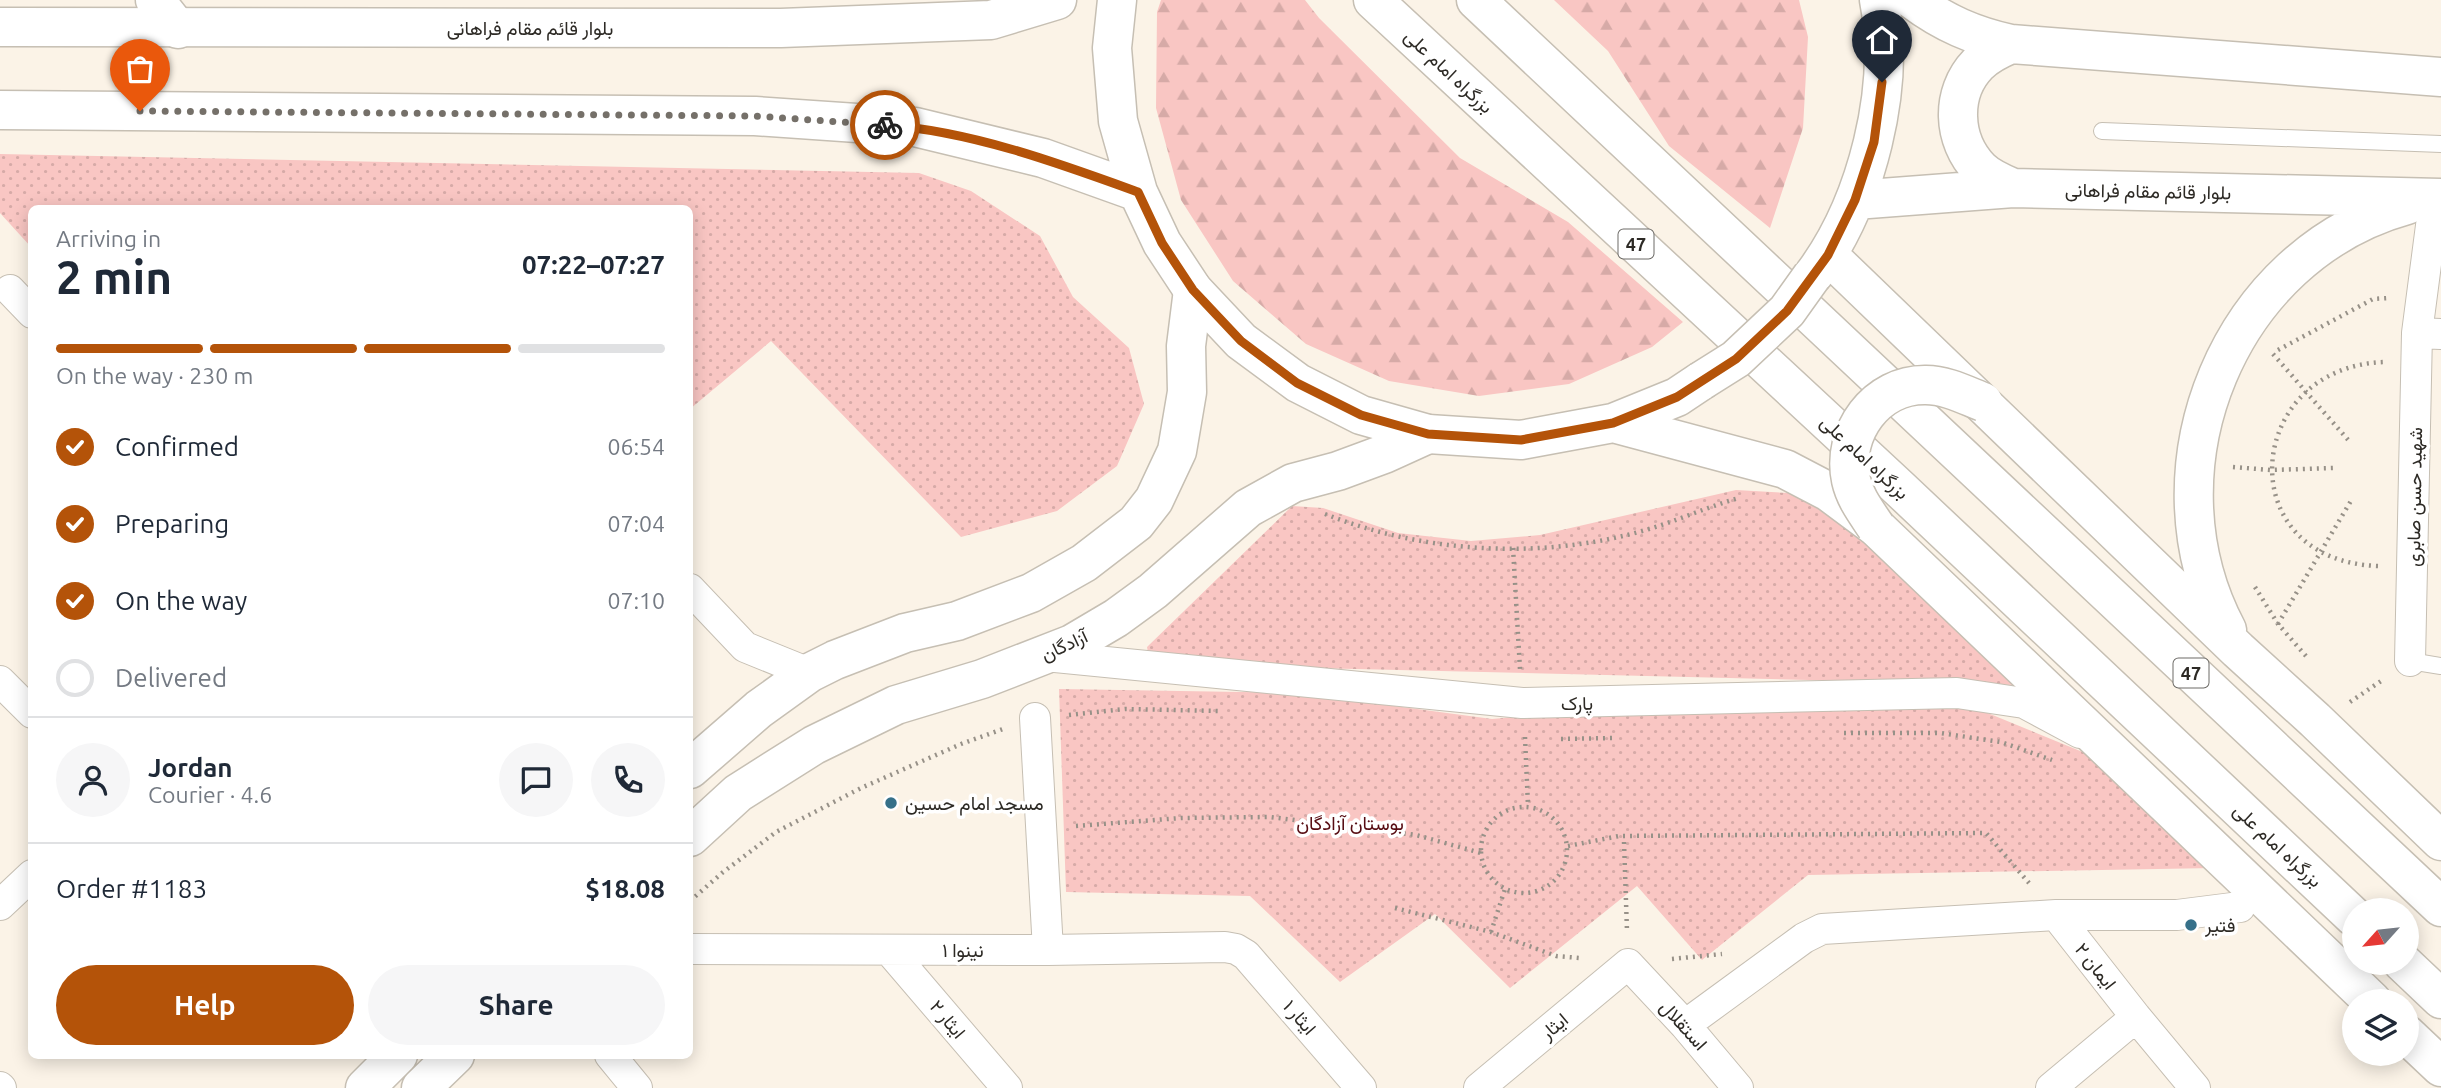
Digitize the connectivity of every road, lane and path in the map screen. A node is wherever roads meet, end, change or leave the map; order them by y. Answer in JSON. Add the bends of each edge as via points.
{"nodes":[{"id":1,"x":825,"y":0,"type":"edge"},
{"id":2,"x":1057,"y":0,"type":"edge"},
{"id":3,"x":1117,"y":0,"type":"edge"},
{"id":4,"x":1373,"y":0,"type":"edge"},
{"id":5,"x":1476,"y":0,"type":"edge"},
{"id":6,"x":1879,"y":0,"type":"edge"},
{"id":7,"x":1913,"y":0,"type":"edge"},
{"id":8,"x":170,"y":10,"type":"edge"},
{"id":9,"x":0,"y":27,"type":"edge"},
{"id":10,"x":781,"y":28,"type":"junction"},
{"id":11,"x":2011,"y":44,"type":"junction"},
{"id":12,"x":2441,"y":77,"type":"edge"},
{"id":13,"x":0,"y":110,"type":"edge"},
{"id":14,"x":2102,"y":131,"type":"dead end"},
{"id":15,"x":2441,"y":144,"type":"edge"},
{"id":16,"x":2013,"y":188,"type":"junction"},
{"id":17,"x":1138,"y":192,"type":"junction"},
{"id":18,"x":2437,"y":198,"type":"edge"},
{"id":19,"x":1855,"y":200,"type":"junction"},
{"id":20,"x":1820,"y":265,"type":"junction"},
{"id":21,"x":1193,"y":290,"type":"junction"},
{"id":22,"x":2422,"y":296,"type":"junction"},
{"id":23,"x":2425,"y":343,"type":"edge"},
{"id":24,"x":2272,"y":353,"type":"junction"},
{"id":25,"x":2265,"y":364,"type":"dead end"},
{"id":26,"x":2306,"y":391,"type":"junction"},
{"id":27,"x":1983,"y":402,"type":"junction"},
{"id":28,"x":1613,"y":423,"type":"junction"},
{"id":29,"x":1428,"y":434,"type":"junction"},
{"id":30,"x":2349,"y":441,"type":"dead end"},
{"id":31,"x":2230,"y":467,"type":"dead end"},
{"id":32,"x":2334,"y":468,"type":"dead end"},
{"id":33,"x":2270,"y":470,"type":"junction"},
{"id":34,"x":1751,"y":497,"type":"dead end"},
{"id":35,"x":2352,"y":499,"type":"dead end"},
{"id":36,"x":1324,"y":513,"type":"dead end"},
{"id":37,"x":1876,"y":527,"type":"junction"},
{"id":38,"x":2320,"y":552,"type":"junction"},
{"id":39,"x":2412,"y":568,"type":"junction"},
{"id":40,"x":2249,"y":578,"type":"dead end"},
{"id":41,"x":693,"y":592,"type":"edge"},
{"id":42,"x":2278,"y":624,"type":"junction"},
{"id":43,"x":2238,"y":650,"type":"junction"},
{"id":44,"x":1041,"y":656,"type":"junction"},
{"id":45,"x":2410,"y":661,"type":"junction"},
{"id":46,"x":2313,"y":663,"type":"dead end"},
{"id":47,"x":2441,"y":666,"type":"edge"},
{"id":48,"x":810,"y":673,"type":"junction"},
{"id":49,"x":0,"y":681,"type":"edge"},
{"id":50,"x":28,"y":709,"type":"edge"},
{"id":51,"x":1231,"y":711,"type":"dead end"},
{"id":52,"x":2357,"y":713,"type":"dead end"},
{"id":53,"x":1035,"y":718,"type":"junction"},
{"id":54,"x":1831,"y":733,"type":"dead end"},
{"id":55,"x":1512,"y":737,"type":"dead end"},
{"id":56,"x":1538,"y":738,"type":"dead end"},
{"id":57,"x":1618,"y":738,"type":"dead end"},
{"id":58,"x":1552,"y":739,"type":"dead end"},
{"id":59,"x":2104,"y":746,"type":"junction"},
{"id":60,"x":2060,"y":762,"type":"dead end"},
{"id":61,"x":693,"y":766,"type":"edge"},
{"id":62,"x":1041,"y":828,"type":"junction"},
{"id":63,"x":693,"y":834,"type":"edge"},
{"id":64,"x":2441,"y":841,"type":"edge"},
{"id":65,"x":1624,"y":842,"type":"dead end"},
{"id":66,"x":1568,"y":846,"type":"junction"},
{"id":67,"x":1481,"y":853,"type":"junction"},
{"id":68,"x":28,"y":879,"type":"edge"},
{"id":69,"x":1505,"y":889,"type":"junction"},
{"id":70,"x":693,"y":898,"type":"edge"},
{"id":71,"x":0,"y":905,"type":"edge"},
{"id":72,"x":2342,"y":906,"type":"edge"},
{"id":73,"x":2240,"y":907,"type":"dead end"},
{"id":74,"x":2441,"y":907,"type":"edge"},
{"id":75,"x":1395,"y":908,"type":"dead end"},
{"id":76,"x":2056,"y":915,"type":"junction"},
{"id":77,"x":1491,"y":932,"type":"junction"},
{"id":78,"x":693,"y":949,"type":"edge"},
{"id":79,"x":889,"y":950,"type":"junction"},
{"id":80,"x":1048,"y":950,"type":"junction"},
{"id":81,"x":1236,"y":950,"type":"joint"},
{"id":82,"x":1728,"y":953,"type":"dead end"},
{"id":83,"x":1628,"y":964,"type":"junction"},
{"id":84,"x":2416,"y":975,"type":"edge"},
{"id":85,"x":2359,"y":989,"type":"edge"},
{"id":86,"x":2441,"y":999,"type":"edge"},
{"id":87,"x":2136,"y":1017,"type":"junction"},
{"id":88,"x":1685,"y":1024,"type":"junction"},
{"id":89,"x":2419,"y":1046,"type":"edge"},
{"id":90,"x":394,"y":1059,"type":"edge"},
{"id":91,"x":451,"y":1059,"type":"edge"},
{"id":92,"x":613,"y":1059,"type":"edge"},
{"id":93,"x":2441,"y":1067,"type":"edge"},
{"id":94,"x":365,"y":1088,"type":"edge"},
{"id":95,"x":421,"y":1088,"type":"edge"},
{"id":96,"x":637,"y":1088,"type":"edge"},
{"id":97,"x":1007,"y":1088,"type":"edge"},
{"id":98,"x":1361,"y":1088,"type":"edge"},
{"id":99,"x":1479,"y":1088,"type":"edge"},
{"id":100,"x":1738,"y":1088,"type":"edge"},
{"id":101,"x":2052,"y":1088,"type":"edge"},
{"id":102,"x":2195,"y":1088,"type":"edge"}],
"edges":[{"from":1,"to":10,"type":"main road"},
{"from":2,"to":10,"type":"main road","name":"بلوار قائم مقام فراهانی","via":[[991,20]]},
{"from":3,"to":17,"type":"main road","via":[[1112,48],[1118,121]]},
{"from":4,"to":72,"type":"main road","name":"بزرگراه امام علی","number":"47"},
{"from":5,"to":74,"type":"main road","number":"47"},
{"from":6,"to":19,"type":"main road","via":[[1882,82],[1874,142]]},
{"from":7,"to":11,"type":"main road","via":[[1959,29]]},
{"from":8,"to":9,"type":"main road","name":"بلوار قائم مقام فراهانی"},
{"from":8,"to":10,"type":"main road","name":"بلوار قائم مقام فراهانی"},
{"from":11,"to":12,"type":"main road"},
{"from":11,"to":16,"type":"main road","via":[[1978,64],[1959,99],[1958,119],[1961,138],[1975,162],[1996,181]]},
{"from":13,"to":17,"type":"main road","via":[[755,116],[915,127],[1043,158]]},
{"from":14,"to":15,"type":"lane"},
{"from":16,"to":18,"type":"main road","name":"بلوار قائم مقام فراهانی"},
{"from":16,"to":19,"type":"main road","name":"بلوار قائم مقام فراهانی"},
{"from":17,"to":21,"type":"main road","via":[[1162,243]]},
{"from":18,"to":22,"type":"street","name":"شهید حسن صابری"},
{"from":18,"to":43,"type":"main road","via":[[2394,208],[2325,243],[2267,294],[2224,360],[2199,432],[2193,507],[2206,582]]},
{"from":19,"to":20,"type":"main road"},
{"from":20,"to":27,"type":"main road"},
{"from":20,"to":28,"type":"main road","bridge":true,"via":[[1787,311],[1736,359],[1677,397]]},
{"from":21,"to":29,"type":"main road","via":[[1241,341],[1297,383],[1361,415]]},
{"from":21,"to":48,"type":"main road","via":[[1186,345],[1187,392],[1177,451],[1154,500],[1136,523],[1084,563],[1031,593],[957,621],[905,633]]},
{"from":22,"to":23,"type":"street","name":"شهید حسن صابری"},
{"from":22,"to":24,"type":"path","via":[[2373,299]]},
{"from":23,"to":26,"type":"path","via":[[2341,370]]},
{"from":23,"to":39,"type":"street","name":"شهید حسن صابری"},
{"from":24,"to":25,"type":"path"},
{"from":24,"to":26,"type":"path"},
{"from":26,"to":30,"type":"path"},
{"from":26,"to":33,"type":"path","via":[[2281,427]]},
{"from":27,"to":37,"type":"main road","bridge":true,"via":[[1926,384],[1882,398],[1866,413],[1854,433],[1851,480]]},
{"from":27,"to":43,"type":"main road"},
{"from":28,"to":29,"type":"main road","via":[[1521,440]]},
{"from":28,"to":37,"type":"main road","via":[[1785,469],[1829,492]]},
{"from":29,"to":44,"type":"main road","name":"آزادگان","via":[[1350,467],[1293,483],[1248,508],[1116,618]]},
{"from":31,"to":33,"type":"path"},
{"from":32,"to":33,"type":"path"},
{"from":33,"to":38,"type":"path","via":[[2280,509],[2304,540]]},
{"from":34,"to":36,"type":"path","via":[[1599,541],[1513,548],[1425,542]]},
{"from":35,"to":38,"type":"path"},
{"from":37,"to":59,"type":"main road"},
{"from":38,"to":39,"type":"path","via":[[2360,566]]},
{"from":38,"to":42,"type":"path"},
{"from":39,"to":45,"type":"street","name":"شهید حسن صابری"},
{"from":40,"to":42,"type":"path"},
{"from":41,"to":48,"type":"street","via":[[745,647]]},
{"from":42,"to":46,"type":"path"},
{"from":43,"to":64,"type":"main road"},
{"from":44,"to":59,"type":"street","name":"پارک","via":[[1522,703],[1957,694],[2024,703]]},
{"from":44,"to":63,"type":"main road","name":"آزادگان","via":[[896,705],[814,744],[738,793]]},
{"from":45,"to":47,"type":"lane"},
{"from":45,"to":52,"type":"path","via":[[2347,704]]},
{"from":48,"to":61,"type":"main road","via":[[759,709]]},
{"from":49,"to":50,"type":"street"},
{"from":51,"to":53,"type":"path","via":[[1125,709]]},
{"from":53,"to":62,"type":"street"},
{"from":53,"to":70,"type":"path","via":[[860,788],[776,832]]},
{"from":54,"to":60,"type":"path","via":[[1940,733],[2001,742]]},
{"from":55,"to":56,"type":"path"},
{"from":57,"to":58,"type":"path"},
{"from":59,"to":85,"type":"main road"},
{"from":62,"to":67,"type":"path","via":[[1270,817],[1416,835]]},
{"from":62,"to":80,"type":"street"},
{"from":65,"to":83,"type":"path"},
{"from":66,"to":67,"type":"path","via":[[1556,819],[1543,810],[1513,807],[1489,824]]},
{"from":66,"to":69,"type":"path","via":[[1567,862],[1549,886],[1535,892]]},
{"from":66,"to":76,"type":"path","via":[[1619,836],[1986,833]]},
{"from":67,"to":69,"type":"path","via":[[1484,867]]},
{"from":68,"to":71,"type":"street"},
{"from":69,"to":77,"type":"path"},
{"from":73,"to":76,"type":"street","via":[[2177,915]]},
{"from":75,"to":77,"type":"path"},
{"from":76,"to":87,"type":"street","name":"ایمان ۲"},
{"from":76,"to":88,"type":"street","via":[[1822,929]]},
{"from":77,"to":83,"type":"path","via":[[1556,956]]},
{"from":78,"to":79,"type":"street","name":"نینوا ۱"},
{"from":79,"to":80,"type":"street","name":"نینوا ۱"},
{"from":79,"to":97,"type":"street","name":"ایثار ۲"},
{"from":80,"to":81,"type":"street","name":"نینوا ۱"},
{"from":81,"to":98,"type":"street","name":"ایثار ۱","via":[[1246,955]]},
{"from":82,"to":83,"type":"path"},
{"from":83,"to":88,"type":"street","name":"استقلال"},
{"from":83,"to":99,"type":"street","name":"ایثار"},
{"from":84,"to":86,"type":"main road"},
{"from":87,"to":101,"type":"street"},
{"from":87,"to":102,"type":"street","name":"ایمان ۲"},
{"from":88,"to":100,"type":"street","name":"استقلال"},
{"from":89,"to":93,"type":"main road"},
{"from":90,"to":94,"type":"main road"},
{"from":91,"to":95,"type":"main road"},
{"from":92,"to":96,"type":"street"}]}
